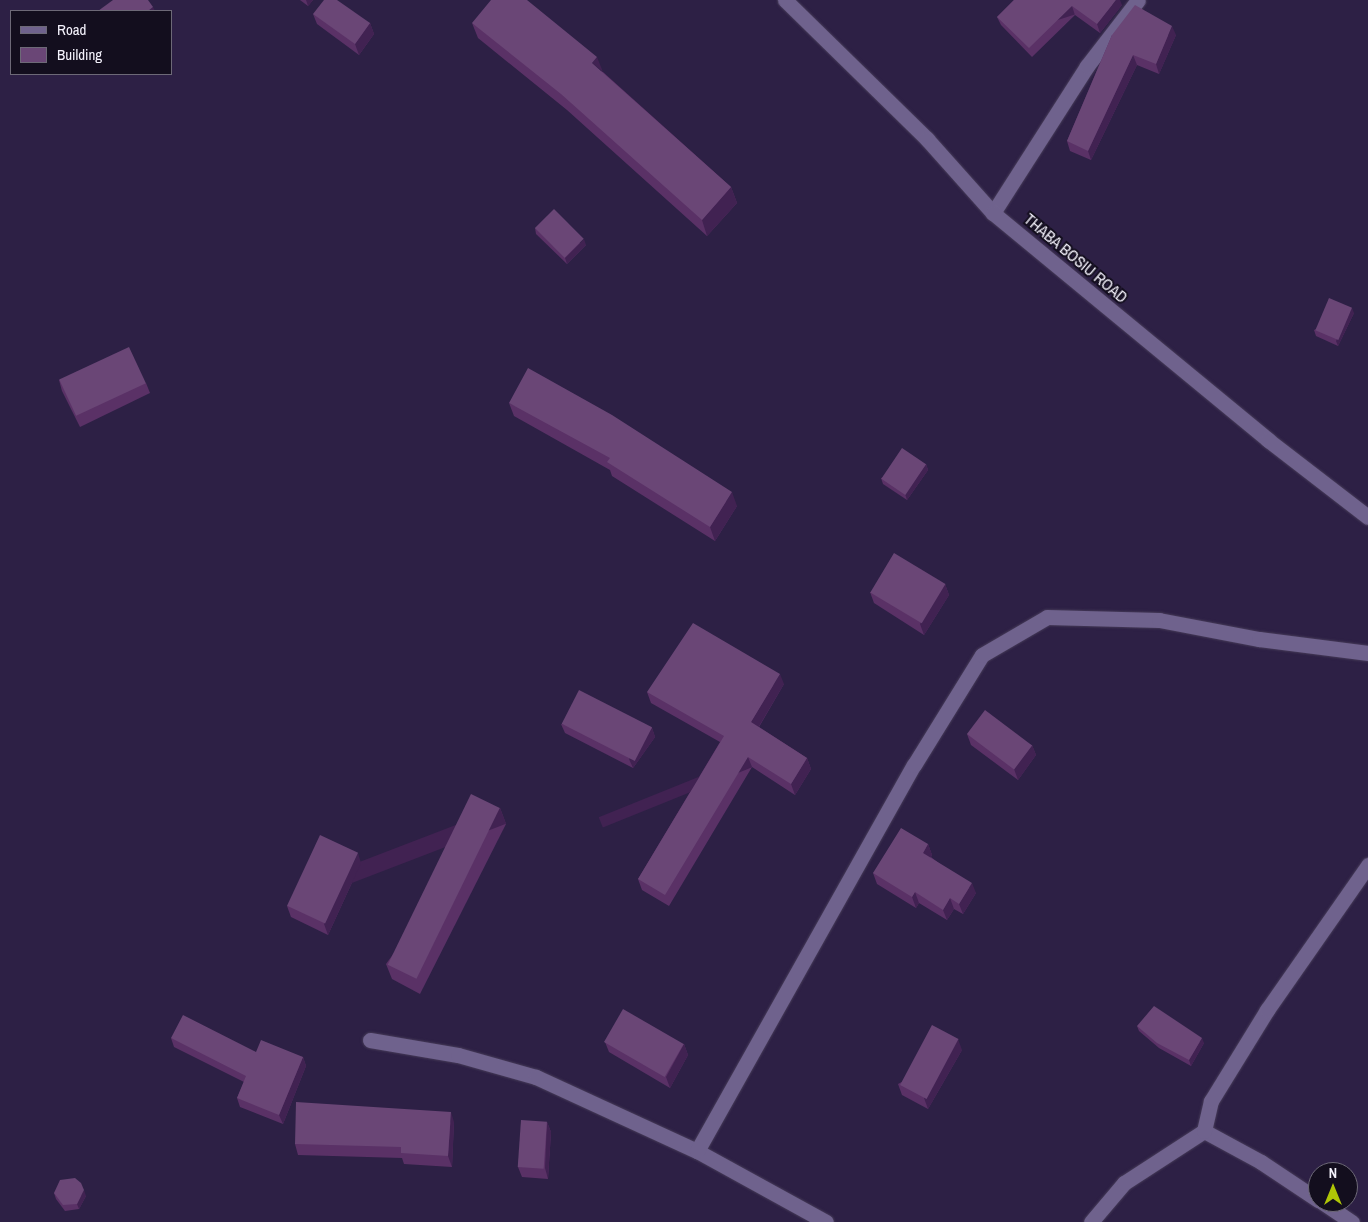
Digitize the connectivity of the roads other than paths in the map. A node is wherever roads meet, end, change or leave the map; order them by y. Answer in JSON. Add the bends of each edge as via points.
{"nodes":[{"id":1,"x":785,"y":0,"type":"edge"},
{"id":2,"x":1138,"y":0,"type":"edge"},
{"id":3,"x":993,"y":213,"type":"junction"},
{"id":4,"x":1367,"y":514,"type":"edge"},
{"id":5,"x":1368,"y":653,"type":"edge"},
{"id":6,"x":1368,"y":865,"type":"edge"},
{"id":7,"x":370,"y":1040,"type":"dead end"},
{"id":8,"x":1204,"y":1130,"type":"junction"},
{"id":9,"x":697,"y":1151,"type":"junction"},
{"id":10,"x":1308,"y":1193,"type":"edge"},
{"id":11,"x":1337,"y":1212,"type":"edge"},
{"id":12,"x":826,"y":1222,"type":"edge"},
{"id":13,"x":1091,"y":1222,"type":"edge"},
{"id":14,"x":1352,"y":1222,"type":"edge"}],
"edges":[{"from":1,"to":3,"type":"street","name":"THABA BOSIU ROAD","via":[[927,139]]},
{"from":2,"to":3,"type":"street","via":[[1087,66]]},
{"from":3,"to":4,"type":"street","name":"THABA BOSIU ROAD","via":[[1268,440]]},
{"from":5,"to":9,"type":"street","via":[[1259,640],[1159,620],[1047,617],[982,655],[914,765]]},
{"from":6,"to":8,"type":"street","via":[[1267,1010],[1211,1101]]},
{"from":7,"to":9,"type":"street","via":[[458,1055],[536,1077]]},
{"from":8,"to":10,"type":"street","via":[[1262,1162]]},
{"from":8,"to":13,"type":"street","via":[[1124,1183]]},
{"from":9,"to":12,"type":"street"},
{"from":11,"to":14,"type":"street"}]}
